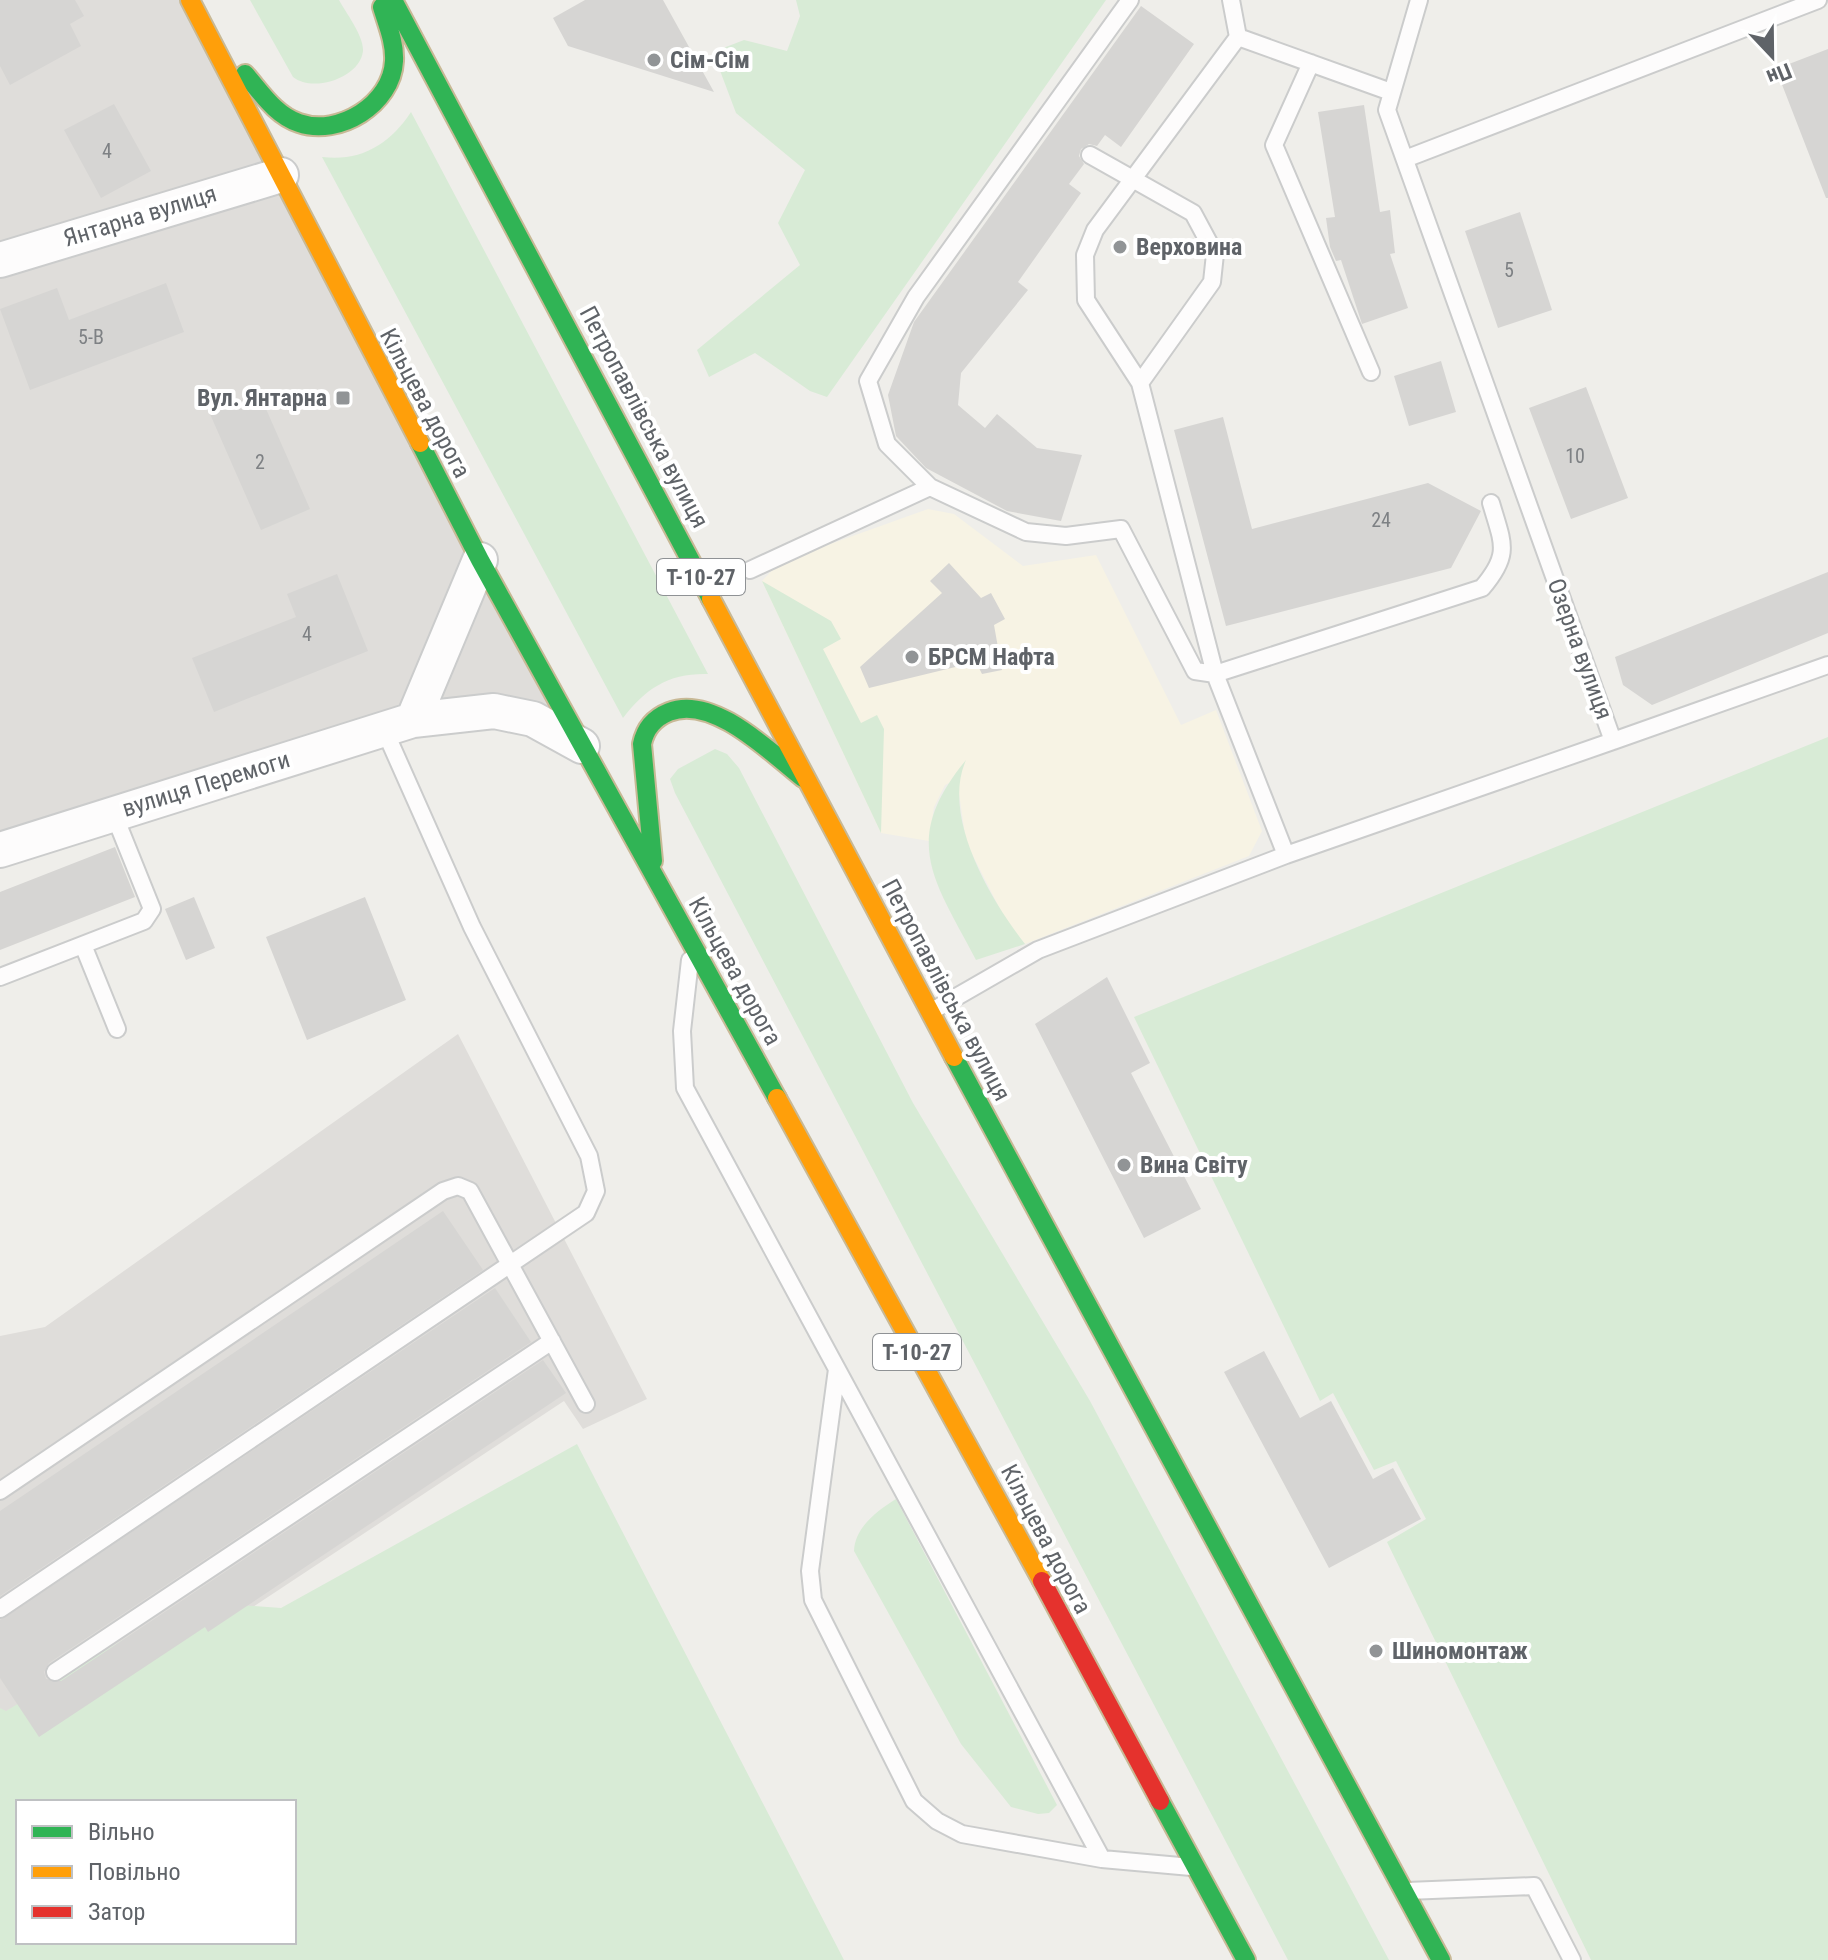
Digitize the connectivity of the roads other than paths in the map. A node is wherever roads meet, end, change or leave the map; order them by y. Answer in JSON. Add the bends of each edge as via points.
{"nodes":[{"id":1,"x":190,"y":0,"type":"edge"},
{"id":2,"x":380,"y":0,"type":"edge"},
{"id":3,"x":393,"y":0,"type":"edge"},
{"id":4,"x":1130,"y":0,"type":"edge"},
{"id":5,"x":1231,"y":0,"type":"edge"},
{"id":6,"x":1419,"y":0,"type":"edge"},
{"id":7,"x":1818,"y":0,"type":"edge"},
{"id":8,"x":208,"y":34,"type":"junction"},
{"id":9,"x":1238,"y":37,"type":"junction"},
{"id":10,"x":1311,"y":63,"type":"junction"},
{"id":11,"x":1391,"y":92,"type":"junction"},
{"id":12,"x":1090,"y":155,"type":"dead end"},
{"id":13,"x":1405,"y":159,"type":"junction"},
{"id":14,"x":281,"y":175,"type":"junction"},
{"id":15,"x":1132,"y":178,"type":"junction"},
{"id":16,"x":0,"y":260,"type":"edge"},
{"id":17,"x":1371,"y":372,"type":"dead end"},
{"id":18,"x":1140,"y":383,"type":"junction"},
{"id":19,"x":930,"y":487,"type":"junction"},
{"id":20,"x":1491,"y":503,"type":"dead end"},
{"id":21,"x":480,"y":560,"type":"junction"},
{"id":22,"x":750,"y":570,"type":"dead end"},
{"id":23,"x":1828,"y":665,"type":"edge"},
{"id":24,"x":1215,"y":674,"type":"junction"},
{"id":25,"x":398,"y":724,"type":"junction"},
{"id":26,"x":1613,"y":741,"type":"junction"},
{"id":27,"x":582,"y":746,"type":"junction"},
{"id":28,"x":811,"y":784,"type":"junction"},
{"id":29,"x":113,"y":812,"type":"junction"},
{"id":30,"x":0,"y":850,"type":"edge"},
{"id":31,"x":1286,"y":855,"type":"junction"},
{"id":32,"x":654,"y":875,"type":"junction"},
{"id":33,"x":692,"y":943,"type":"junction"},
{"id":34,"x":83,"y":945,"type":"junction"},
{"id":35,"x":0,"y":977,"type":"edge"},
{"id":36,"x":932,"y":1011,"type":"junction"},
{"id":37,"x":117,"y":1029,"type":"dead end"},
{"id":38,"x":510,"y":1264,"type":"junction"},
{"id":39,"x":552,"y":1341,"type":"junction"},
{"id":40,"x":837,"y":1369,"type":"junction"},
{"id":41,"x":586,"y":1404,"type":"dead end"},
{"id":42,"x":0,"y":1491,"type":"edge"},
{"id":43,"x":0,"y":1609,"type":"edge"},
{"id":44,"x":55,"y":1672,"type":"dead end"},
{"id":45,"x":1102,"y":1859,"type":"junction"},
{"id":46,"x":1197,"y":1867,"type":"junction"},
{"id":47,"x":1404,"y":1891,"type":"junction"},
{"id":48,"x":1246,"y":1960,"type":"edge"},
{"id":49,"x":1441,"y":1960,"type":"edge"},
{"id":50,"x":1572,"y":1960,"type":"edge"}],
"edges":[{"from":1,"to":8,"type":"highway","name":"Кільцева дорога","number":"Т-10-27"},
{"from":2,"to":8,"type":"highway","via":[[394,49],[390,78],[370,109],[344,122],[313,128],[283,116]]},
{"from":3,"to":28,"type":"highway","name":"Петропавлівська вулиця","number":"Т-10-27"},
{"from":4,"to":19,"type":"lane","via":[[1045,128],[916,297],[868,381],[887,444]]},
{"from":5,"to":9,"type":"lane"},
{"from":6,"to":11,"type":"lane","name":"Озерна вулиця"},
{"from":7,"to":13,"type":"lane"},
{"from":8,"to":14,"type":"highway","name":"Кільцева дорога","number":"Т-10-27"},
{"from":9,"to":10,"type":"lane"},
{"from":9,"to":15,"type":"lane"},
{"from":10,"to":11,"type":"lane"},
{"from":10,"to":17,"type":"lane","via":[[1274,145]]},
{"from":11,"to":13,"type":"lane","name":"Озерна вулиця","via":[[1387,110]]},
{"from":12,"to":15,"type":"lane"},
{"from":13,"to":26,"type":"lane","name":"Озерна вулиця"},
{"from":14,"to":16,"type":"street","name":"Янтарна вулиця"},
{"from":14,"to":21,"type":"highway","name":"Кільцева дорога","number":"Т-10-27"},
{"from":15,"to":18,"type":"lane","via":[[1095,230],[1085,255],[1086,300]]},
{"from":15,"to":18,"type":"lane","via":[[1193,213],[1215,254],[1212,282]]},
{"from":18,"to":24,"type":"lane"},
{"from":19,"to":22,"type":"lane"},
{"from":19,"to":24,"type":"lane","via":[[1026,532],[1066,536],[1121,529],[1195,671]]},
{"from":20,"to":24,"type":"lane","via":[[1505,550],[1482,588]]},
{"from":21,"to":25,"type":"street"},
{"from":21,"to":27,"type":"highway","name":"Кільцева дорога","number":"Т-10-27"},
{"from":23,"to":26,"type":"lane"},
{"from":24,"to":31,"type":"lane"},
{"from":25,"to":27,"type":"street","name":"вулиця Перемоги","via":[[494,711],[533,719]]},
{"from":25,"to":29,"type":"street","name":"вулиця Перемоги"},
{"from":25,"to":38,"type":"lane","via":[[472,927],[589,1156],[596,1191],[586,1213]]},
{"from":26,"to":31,"type":"lane","name":"Озерна вулиця"},
{"from":27,"to":32,"type":"highway","name":"Кільцева дорога","number":"Т-10-27"},
{"from":28,"to":32,"type":"highway","via":[[712,712],[692,706],[670,709],[650,723],[642,743]]},
{"from":28,"to":36,"type":"highway","name":"Петропавлівська вулиця","number":"Т-10-27"},
{"from":29,"to":30,"type":"street","name":"вулиця Перемоги"},
{"from":29,"to":34,"type":"lane","via":[[152,909],[144,921]]},
{"from":31,"to":36,"type":"lane","name":"Озерна вулиця","via":[[1038,950]]},
{"from":32,"to":33,"type":"highway","name":"Кільцева дорога","number":"Т-10-27"},
{"from":33,"to":40,"type":"lane","via":[[682,1031],[685,1088]]},
{"from":33,"to":46,"type":"highway","name":"Кільцева дорога","number":"Т-10-27"},
{"from":34,"to":35,"type":"lane"},
{"from":34,"to":37,"type":"lane"},
{"from":36,"to":47,"type":"highway","name":"Петропавлівська вулиця","number":"Т-10-27"},
{"from":38,"to":39,"type":"lane"},
{"from":38,"to":42,"type":"lane","via":[[470,1191],[458,1186],[443,1191]]},
{"from":38,"to":43,"type":"lane"},
{"from":39,"to":41,"type":"lane"},
{"from":39,"to":44,"type":"lane"},
{"from":40,"to":45,"type":"lane"},
{"from":40,"to":45,"type":"lane","via":[[810,1571],[813,1600],[914,1801],[962,1834]]},
{"from":45,"to":46,"type":"lane"},
{"from":46,"to":48,"type":"highway","name":"Кільцева дорога","number":"Т-10-27"},
{"from":47,"to":49,"type":"highway","number":"Т-10-27"},
{"from":47,"to":50,"type":"lane","via":[[1534,1886]]}]}
